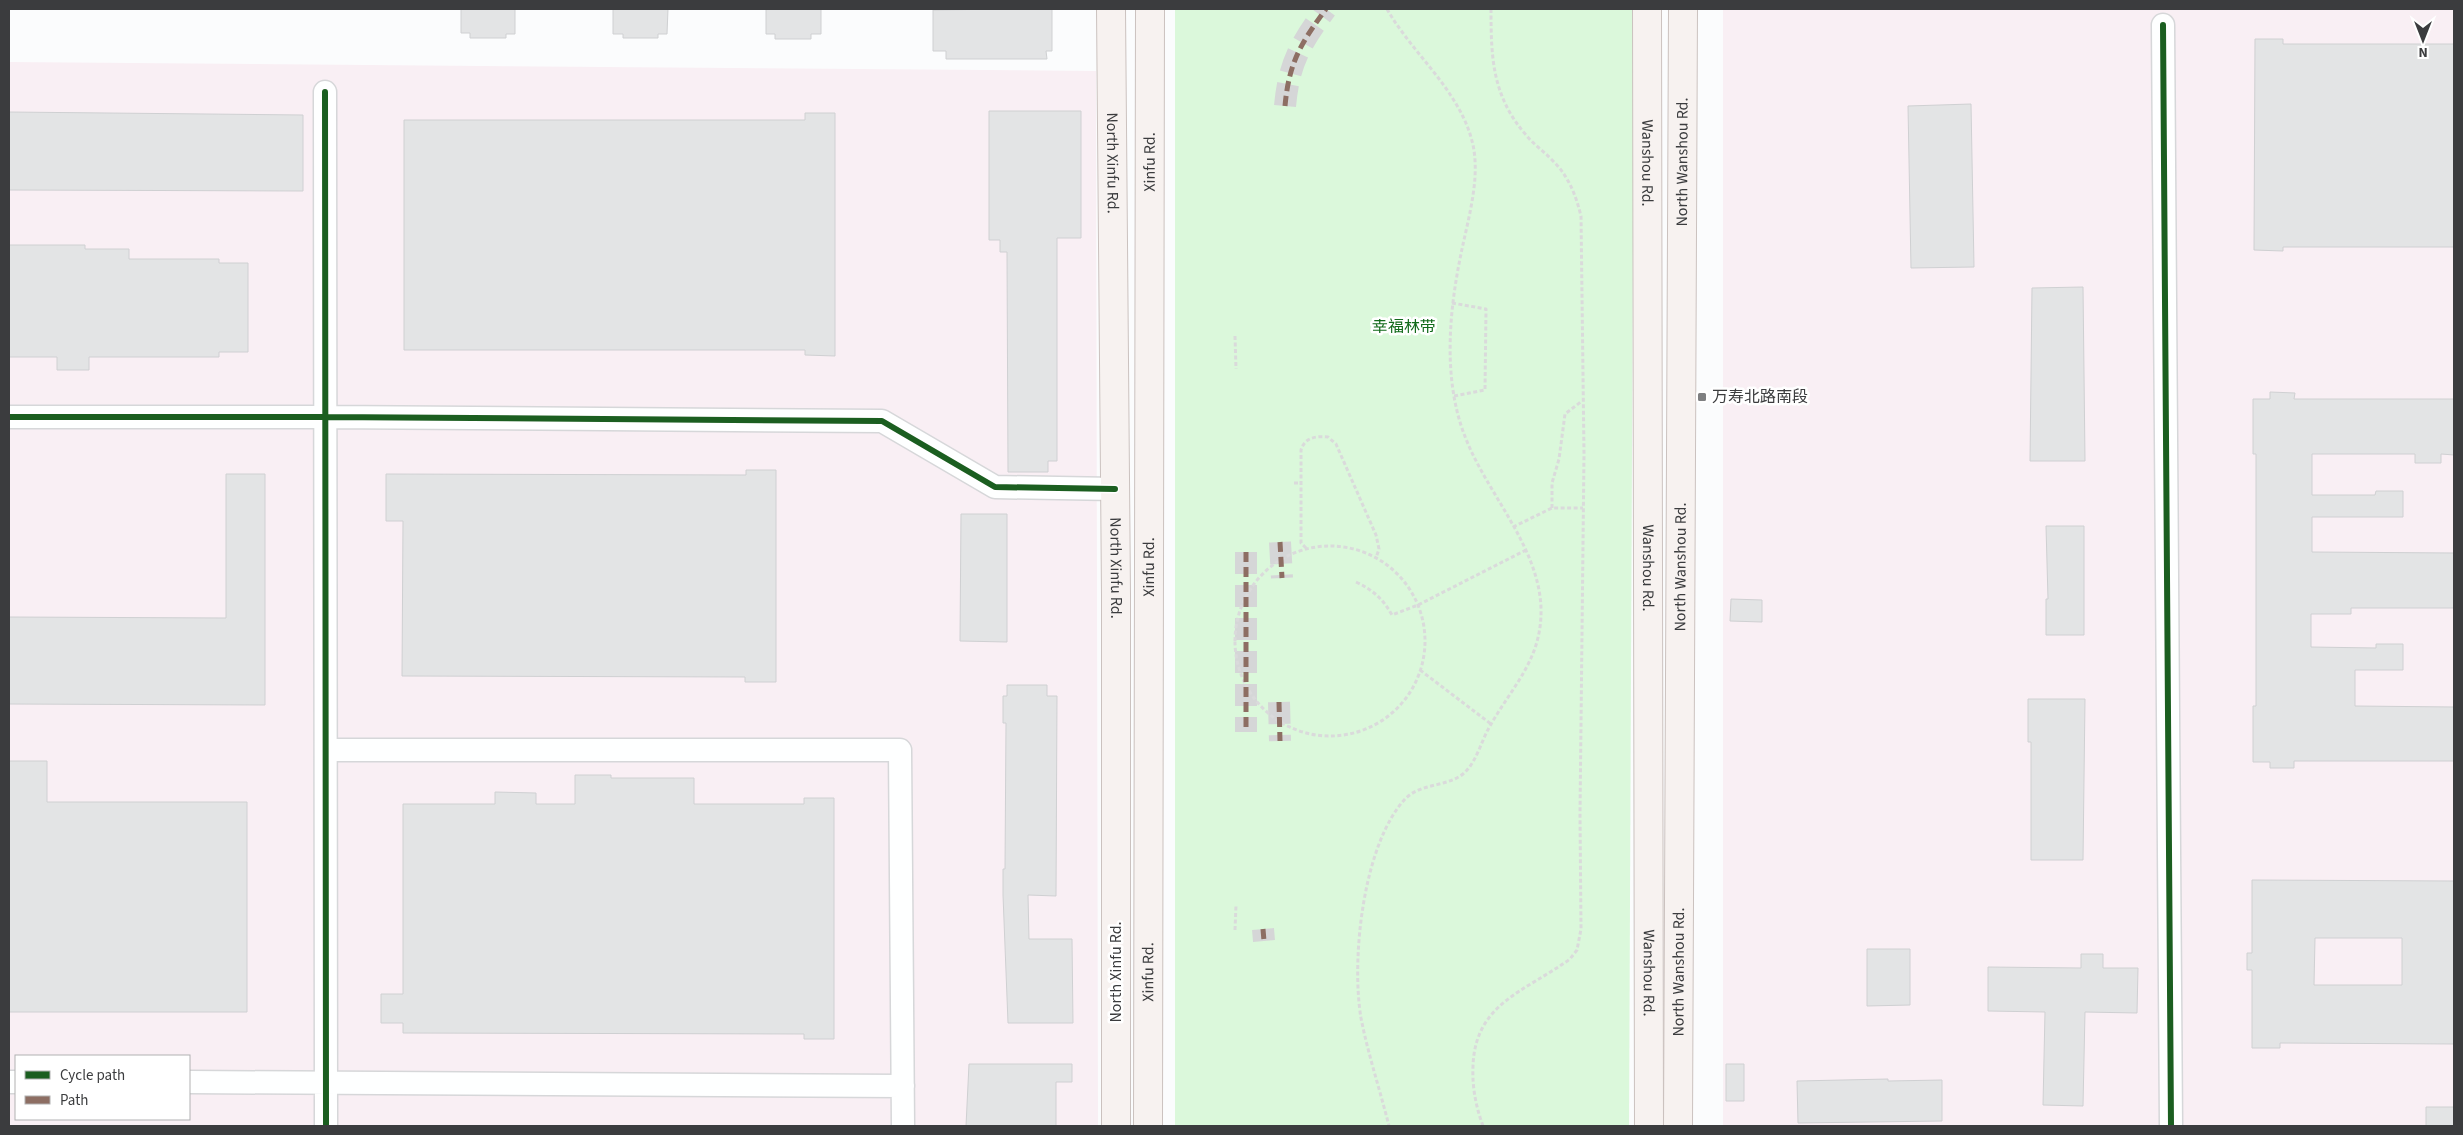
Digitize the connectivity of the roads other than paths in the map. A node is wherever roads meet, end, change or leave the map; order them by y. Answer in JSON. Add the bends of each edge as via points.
{"nodes":[{"id":1,"x":1111,"y":9,"type":"edge"},
{"id":2,"x":1150,"y":9,"type":"edge"},
{"id":3,"x":1647,"y":9,"type":"edge"},
{"id":4,"x":1683,"y":9,"type":"edge"},
{"id":5,"x":2163,"y":25,"type":"dead end"},
{"id":6,"x":325,"y":92,"type":"dead end"},
{"id":7,"x":9,"y":417,"type":"edge"},
{"id":8,"x":326,"y":417,"type":"junction"},
{"id":9,"x":1115,"y":489,"type":"junction"},
{"id":10,"x":326,"y":750,"type":"junction"},
{"id":11,"x":190,"y":1082,"type":"edge"},
{"id":12,"x":326,"y":1083,"type":"junction"},
{"id":13,"x":903,"y":1086,"type":"junction"},
{"id":14,"x":326,"y":1126,"type":"edge"},
{"id":15,"x":904,"y":1126,"type":"edge"},
{"id":16,"x":1116,"y":1126,"type":"edge"},
{"id":17,"x":1148,"y":1126,"type":"edge"},
{"id":18,"x":1649,"y":1126,"type":"edge"},
{"id":19,"x":1678,"y":1126,"type":"edge"},
{"id":20,"x":2171,"y":1126,"type":"edge"}],
"edges":[{"from":1,"to":9,"type":"main road","name":"North Xinfu Rd."},
{"from":2,"to":17,"type":"main road","name":"Xinfu Rd."},
{"from":3,"to":18,"type":"main road","name":"Wanshou Rd."},
{"from":4,"to":19,"type":"main road","name":"North Wanshou Rd."},
{"from":5,"to":20,"type":"street"},
{"from":6,"to":8,"type":"street"},
{"from":7,"to":8,"type":"street"},
{"from":8,"to":9,"type":"street","via":[[882,421],[994,487]]},
{"from":8,"to":10,"type":"street"},
{"from":9,"to":16,"type":"main road","name":"North Xinfu Rd."},
{"from":10,"to":12,"type":"street"},
{"from":10,"to":13,"type":"street","via":[[900,750]]},
{"from":11,"to":12,"type":"street"},
{"from":12,"to":13,"type":"street"},
{"from":12,"to":14,"type":"street"},
{"from":13,"to":15,"type":"street"}]}
